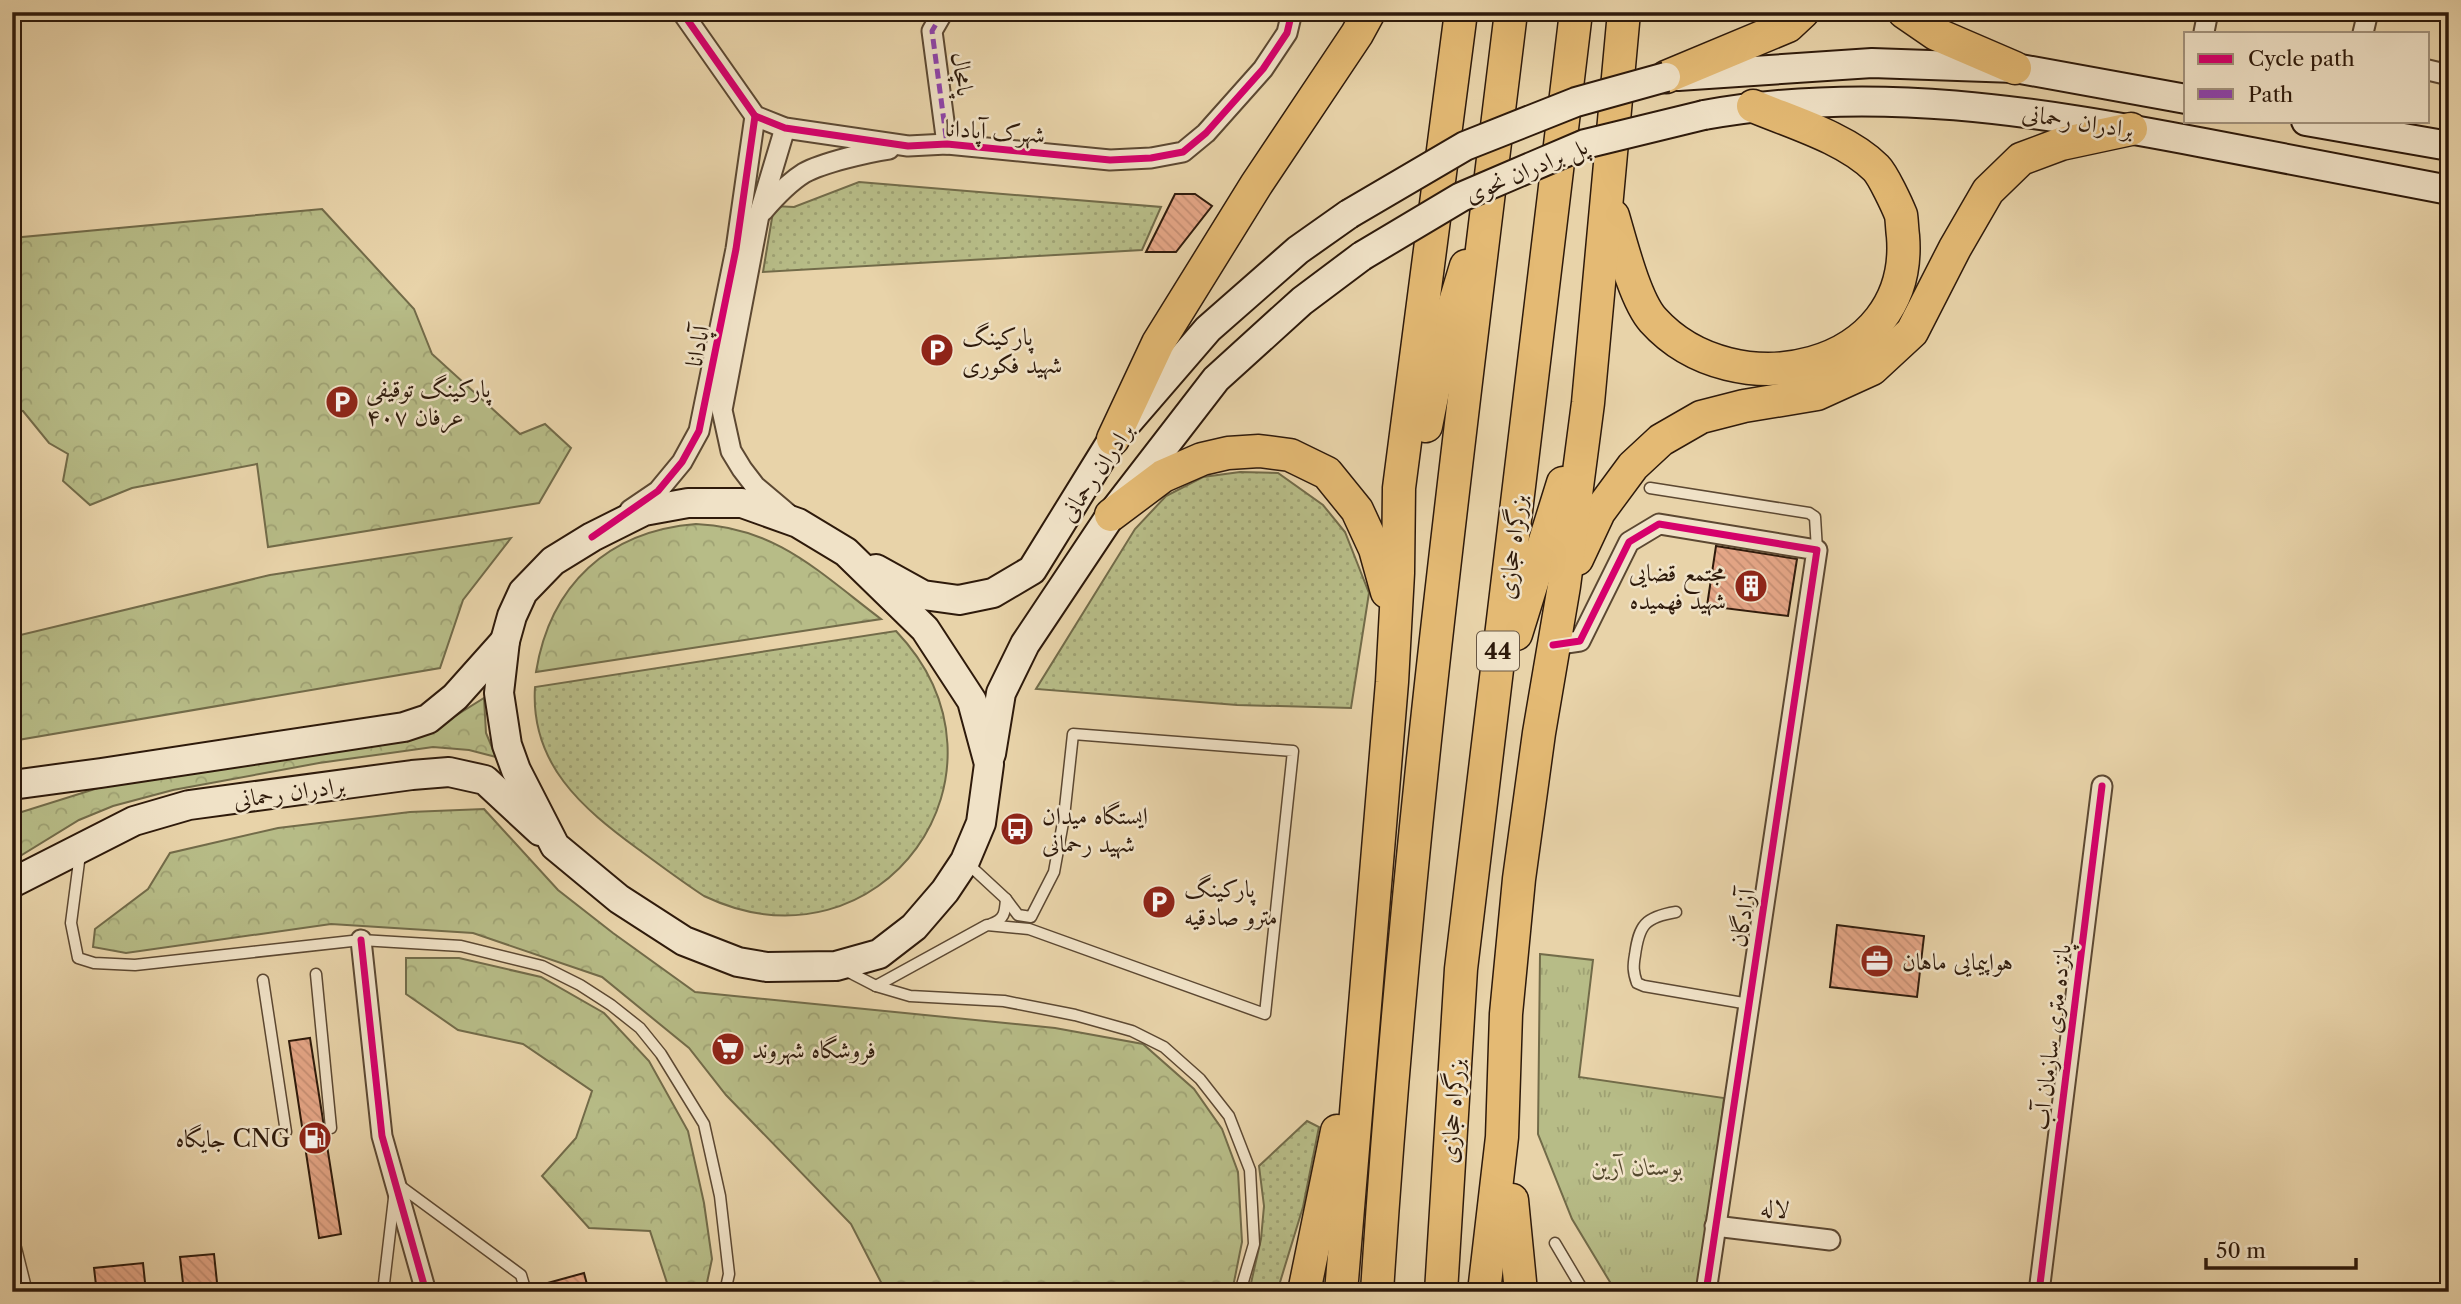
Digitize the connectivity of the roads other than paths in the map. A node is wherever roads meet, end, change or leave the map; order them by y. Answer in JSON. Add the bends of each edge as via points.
{"nodes":[{"id":1,"x":682,"y":12,"type":"edge"},
{"id":2,"x":943,"y":12,"type":"edge"},
{"id":3,"x":1292,"y":12,"type":"edge"},
{"id":4,"x":1369,"y":12,"type":"edge"},
{"id":5,"x":1461,"y":12,"type":"edge"},
{"id":6,"x":1511,"y":12,"type":"edge"},
{"id":7,"x":1576,"y":12,"type":"edge"},
{"id":8,"x":1624,"y":12,"type":"edge"},
{"id":9,"x":1803,"y":12,"type":"edge"},
{"id":10,"x":1905,"y":12,"type":"edge"},
{"id":11,"x":2208,"y":12,"type":"edge"},
{"id":12,"x":2368,"y":12,"type":"edge"},
{"id":13,"x":2204,"y":32,"type":"edge"},
{"id":14,"x":2363,"y":32,"type":"edge"},
{"id":15,"x":2015,"y":68,"type":"junction"},
{"id":16,"x":2430,"y":70,"type":"edge"},
{"id":17,"x":2449,"y":75,"type":"edge"},
{"id":18,"x":1666,"y":77,"type":"junction"},
{"id":19,"x":2184,"y":99,"type":"edge"},
{"id":20,"x":1753,"y":106,"type":"junction"},
{"id":21,"x":1703,"y":115,"type":"joint"},
{"id":22,"x":755,"y":117,"type":"junction"},
{"id":23,"x":2312,"y":122,"type":"edge"},
{"id":24,"x":785,"y":128,"type":"junction"},
{"id":25,"x":2131,"y":129,"type":"junction"},
{"id":26,"x":947,"y":144,"type":"junction"},
{"id":27,"x":908,"y":146,"type":"junction"},
{"id":28,"x":2449,"y":146,"type":"edge"},
{"id":29,"x":2449,"y":190,"type":"edge"},
{"id":30,"x":1489,"y":195,"type":"junction"},
{"id":31,"x":1608,"y":200,"type":"junction"},
{"id":32,"x":1349,"y":214,"type":"joint"},
{"id":33,"x":759,"y":215,"type":"junction"},
{"id":34,"x":1362,"y":256,"type":"joint"},
{"id":35,"x":1588,"y":404,"type":"junction"},
{"id":36,"x":1113,"y":439,"type":"junction"},
{"id":37,"x":1650,"y":488,"type":"dead end"},
{"id":38,"x":1111,"y":515,"type":"junction"},
{"id":39,"x":798,"y":523,"type":"junction"},
{"id":40,"x":592,"y":537,"type":"junction"},
{"id":41,"x":1817,"y":550,"type":"junction"},
{"id":42,"x":846,"y":552,"type":"junction"},
{"id":43,"x":1398,"y":573,"type":"junction"},
{"id":44,"x":1564,"y":586,"type":"junction"},
{"id":45,"x":505,"y":641,"type":"junction"},
{"id":46,"x":1553,"y":645,"type":"junction"},
{"id":47,"x":1392,"y":682,"type":"junction"},
{"id":48,"x":1489,"y":723,"type":"junction"},
{"id":49,"x":989,"y":764,"type":"junction"},
{"id":50,"x":101,"y":774,"type":"junction"},
{"id":51,"x":12,"y":785,"type":"edge"},
{"id":52,"x":2102,"y":786,"type":"dead end"},
{"id":53,"x":12,"y":804,"type":"edge"},
{"id":54,"x":555,"y":846,"type":"junction"},
{"id":55,"x":80,"y":849,"type":"junction"},
{"id":56,"x":965,"y":861,"type":"junction"},
{"id":57,"x":12,"y":883,"type":"edge"},
{"id":58,"x":1006,"y":899,"type":"junction"},
{"id":59,"x":1675,"y":912,"type":"dead end"},
{"id":60,"x":1374,"y":920,"type":"junction"},
{"id":61,"x":988,"y":925,"type":"junction"},
{"id":62,"x":361,"y":940,"type":"junction"},
{"id":63,"x":836,"y":966,"type":"junction"},
{"id":64,"x":316,"y":974,"type":"dead end"},
{"id":65,"x":263,"y":980,"type":"dead end"},
{"id":66,"x":876,"y":986,"type":"junction"},
{"id":67,"x":1749,"y":1004,"type":"junction"},
{"id":68,"x":331,"y":1128,"type":"dead end"},
{"id":69,"x":286,"y":1132,"type":"dead end"},
{"id":70,"x":1502,"y":1137,"type":"junction"},
{"id":71,"x":1335,"y":1143,"type":"junction"},
{"id":72,"x":396,"y":1184,"type":"junction"},
{"id":73,"x":1512,"y":1200,"type":"junction"},
{"id":74,"x":1715,"y":1226,"type":"junction"},
{"id":75,"x":12,"y":1232,"type":"edge"},
{"id":76,"x":1830,"y":1240,"type":"dead end"},
{"id":77,"x":1555,"y":1243,"type":"dead end"},
{"id":78,"x":1343,"y":1258,"type":"junction"},
{"id":79,"x":27,"y":1292,"type":"edge"},
{"id":80,"x":383,"y":1292,"type":"edge"},
{"id":81,"x":426,"y":1292,"type":"edge"},
{"id":82,"x":526,"y":1292,"type":"edge"},
{"id":83,"x":725,"y":1292,"type":"edge"},
{"id":84,"x":1240,"y":1292,"type":"edge"},
{"id":85,"x":1285,"y":1292,"type":"edge"},
{"id":86,"x":1304,"y":1292,"type":"edge"},
{"id":87,"x":1335,"y":1292,"type":"edge"},
{"id":88,"x":1341,"y":1292,"type":"edge"},
{"id":89,"x":1377,"y":1292,"type":"edge"},
{"id":90,"x":1441,"y":1292,"type":"edge"},
{"id":91,"x":1484,"y":1292,"type":"edge"},
{"id":92,"x":1505,"y":1292,"type":"edge"},
{"id":93,"x":1521,"y":1292,"type":"edge"},
{"id":94,"x":1584,"y":1292,"type":"edge"},
{"id":95,"x":1706,"y":1292,"type":"edge"},
{"id":96,"x":2039,"y":1292,"type":"edge"}],
"edges":[{"from":1,"to":22,"type":"street"},
{"from":2,"to":26,"type":"street","name":"پامچال","via":[[932,32]]},
{"from":3,"to":26,"type":"street","name":"شهرک آپادانا","via":[[1287,33],[1263,69],[1183,152],[1110,160]]},
{"from":4,"to":36,"type":"highway","via":[[1158,343]]},
{"from":5,"to":43,"type":"highway","via":[[1399,488]]},
{"from":6,"to":30,"type":"highway"},
{"from":7,"to":48,"type":"highway","name":"بزرگراه حجازی","number":"44"},
{"from":8,"to":31,"type":"highway"},
{"from":9,"to":18,"type":"highway","via":[[1787,26]]},
{"from":10,"to":15,"type":"highway","via":[[1936,34]]},
{"from":11,"to":13,"type":"street"},
{"from":12,"to":14,"type":"street"},
{"from":15,"to":18,"type":"main road","name":"برادران رحمانی","via":[[1872,63]]},
{"from":15,"to":19,"type":"main road","name":"برادران رحمانی"},
{"from":16,"to":17,"type":"street"},
{"from":18,"to":32,"type":"main road","name":"پل برادران نحوی","bridge":true,"via":[[1576,102],[1465,146]]},
{"from":20,"to":21,"type":"main road","name":"برادران رحمانی"},
{"from":20,"to":25,"type":"main road","name":"برادران رحمانی","via":[[1936,102]]},
{"from":20,"to":31,"type":"highway","via":[[1836,140],[1877,169],[1901,215],[1905,261],[1888,310],[1854,345],[1817,363],[1777,369],[1738,368],[1709,360],[1651,319],[1631,276]]},
{"from":21,"to":34,"type":"main road","name":"پل برادران نحوی","bridge":true,"via":[[1584,144],[1461,197]]},
{"from":22,"to":24,"type":"street","name":"شهرک آپادانا"},
{"from":22,"to":40,"type":"street","name":"آپادانا","via":[[736,249],[699,431],[658,491]]},
{"from":23,"to":28,"type":"main road"},
{"from":24,"to":27,"type":"street","name":"شهرک آپادانا"},
{"from":24,"to":33,"type":"street","name":"آپادانا"},
{"from":25,"to":29,"type":"main road","name":"برادران رحمانی"},
{"from":25,"to":44,"type":"highway","via":[[2061,144],[2021,159],[1988,191],[1912,332],[1872,369],[1817,394],[1701,417],[1661,440],[1633,466],[1599,512]]},
{"from":26,"to":27,"type":"street","name":"شهرک آپادانا"},
{"from":27,"to":33,"type":"street","via":[[870,152],[804,173]]},
{"from":30,"to":43,"type":"highway","via":[[1443,342]]},
{"from":30,"to":89,"type":"highway","via":[[1418,801]]},
{"from":31,"to":35,"type":"highway"},
{"from":32,"to":36,"type":"main road","name":"برادران رحمانی","via":[[1298,250],[1208,329]]},
{"from":33,"to":39,"type":"street","name":"آپادانا","via":[[722,410],[731,451],[742,469]]},
{"from":34,"to":38,"type":"main road","name":"برادران رحمانی","via":[[1301,302],[1216,379]]},
{"from":35,"to":44,"type":"highway"},
{"from":35,"to":48,"type":"highway"},
{"from":36,"to":42,"type":"main road","name":"برادران رحمانی","via":[[1032,570],[993,593],[959,600],[923,595]]},
{"from":37,"to":41,"type":"lane","via":[[1809,513],[1817,523]]},
{"from":38,"to":47,"type":"highway","via":[[1163,477],[1228,453],[1290,455],[1327,473],[1357,510],[1375,549],[1388,594]]},
{"from":38,"to":49,"type":"main road","name":"برادران رحمانی","via":[[1026,644],[1001,693]]},
{"from":39,"to":40,"type":"main road","via":[[742,503],[688,503],[644,511]]},
{"from":39,"to":42,"type":"main road"},
{"from":40,"to":45,"type":"main road","via":[[536,576],[523,592]]},
{"from":41,"to":46,"type":"street","via":[[1659,524],[1629,542],[1580,641]]},
{"from":41,"to":67,"type":"street","name":"آزادگان"},
{"from":42,"to":49,"type":"main road","via":[[925,629],[945,658],[972,701]]},
{"from":43,"to":47,"type":"highway"},
{"from":44,"to":46,"type":"highway"},
{"from":45,"to":50,"type":"main road","name":"برادران رحمانی","via":[[455,697],[428,719],[404,727]]},
{"from":45,"to":54,"type":"main road","via":[[499,693],[507,745]]},
{"from":46,"to":70,"type":"highway","via":[[1517,892],[1506,1014]]},
{"from":47,"to":60,"type":"highway"},
{"from":48,"to":90,"type":"highway","name":"بزرگراه حجازی","number":"44","via":[[1461,968]]},
{"from":49,"to":56,"type":"main road","name":"برادران رحمانی","via":[[981,823]]},
{"from":50,"to":51,"type":"main road","name":"برادران رحمانی"},
{"from":50,"to":53,"type":"main road"},
{"from":52,"to":96,"type":"street","name":"پانزده متری سازمان آب"},
{"from":54,"to":55,"type":"main road","name":"برادران رحمانی","via":[[485,780],[449,772],[188,805],[134,821]]},
{"from":54,"to":63,"type":"main road","name":"برادران رحمانی","via":[[619,899],[693,945],[767,967]]},
{"from":55,"to":57,"type":"main road","name":"برادران رحمانی"},
{"from":55,"to":62,"type":"lane","via":[[71,923],[78,958],[135,965]]},
{"from":56,"to":58,"type":"lane"},
{"from":56,"to":63,"type":"main road","name":"برادران رحمانی","via":[[914,927],[879,954]]},
{"from":58,"to":61,"type":"lane","via":[[1005,914]]},
{"from":58,"to":61,"type":"lane","via":[[1018,915],[1031,917],[1054,872],[1073,734],[1293,751],[1265,1014],[1028,929]]},
{"from":59,"to":67,"type":"lane","via":[[1647,921],[1637,935],[1633,973],[1637,983]]},
{"from":60,"to":71,"type":"highway"},
{"from":60,"to":78,"type":"highway"},
{"from":61,"to":66,"type":"lane"},
{"from":62,"to":72,"type":"street","via":[[382,1136]]},
{"from":62,"to":83,"type":"lane","via":[[461,946],[542,967],[580,985],[640,1028],[704,1124],[720,1196],[729,1274]]},
{"from":63,"to":66,"type":"lane"},
{"from":64,"to":68,"type":"lane"},
{"from":65,"to":69,"type":"lane"},
{"from":66,"to":84,"type":"lane","via":[[910,996],[1004,1001],[1075,1015],[1132,1031],[1164,1048],[1200,1079],[1229,1116],[1250,1170],[1254,1244]]},
{"from":67,"to":74,"type":"street","name":"آزادگان"},
{"from":70,"to":73,"type":"highway"},
{"from":70,"to":91,"type":"highway"},
{"from":71,"to":85,"type":"highway"},
{"from":71,"to":86,"type":"highway"},
{"from":72,"to":80,"type":"lane"},
{"from":72,"to":81,"type":"street"},
{"from":72,"to":82,"type":"lane","via":[[521,1275]]},
{"from":73,"to":92,"type":"highway"},
{"from":73,"to":93,"type":"highway"},
{"from":74,"to":76,"type":"street","name":"لاله"},
{"from":74,"to":95,"type":"street","name":"آزادگان"},
{"from":75,"to":79,"type":"lane"},
{"from":77,"to":94,"type":"lane"},
{"from":78,"to":87,"type":"highway"},
{"from":78,"to":88,"type":"highway"}]}
